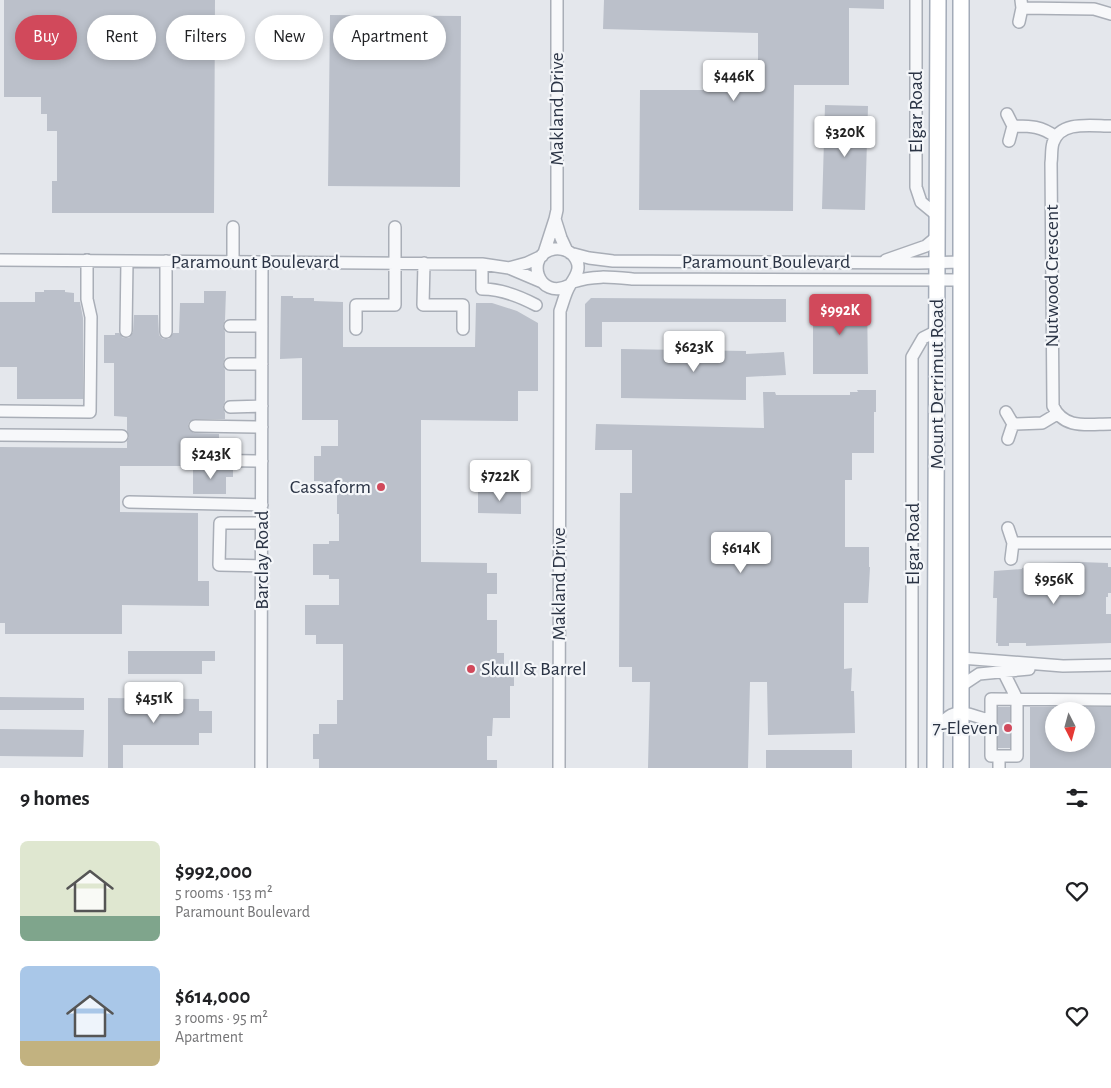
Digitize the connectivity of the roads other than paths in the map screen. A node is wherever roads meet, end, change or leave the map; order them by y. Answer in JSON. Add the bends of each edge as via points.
{"nodes":[{"id":1,"x":557,"y":0,"type":"edge"},
{"id":2,"x":916,"y":0,"type":"edge"},
{"id":3,"x":938,"y":0,"type":"edge"},
{"id":4,"x":961,"y":0,"type":"edge"},
{"id":5,"x":1022,"y":4,"type":"edge"},
{"id":6,"x":1111,"y":5,"type":"edge"},
{"id":7,"x":1094,"y":10,"type":"junction"},
{"id":8,"x":1111,"y":14,"type":"edge"},
{"id":9,"x":1019,"y":22,"type":"dead end"},
{"id":10,"x":1007,"y":114,"type":"dead end"},
{"id":11,"x":1013,"y":126,"type":"junction"},
{"id":12,"x":1111,"y":126,"type":"edge"},
{"id":13,"x":1056,"y":137,"type":"junction"},
{"id":14,"x":1009,"y":141,"type":"dead end"},
{"id":15,"x":938,"y":216,"type":"junction"},
{"id":16,"x":555,"y":219,"type":"junction"},
{"id":17,"x":233,"y":227,"type":"dead end"},
{"id":18,"x":396,"y":227,"type":"dead end"},
{"id":19,"x":938,"y":236,"type":"junction"},
{"id":20,"x":569,"y":252,"type":"junction"},
{"id":21,"x":543,"y":255,"type":"junction"},
{"id":22,"x":0,"y":260,"type":"edge"},
{"id":23,"x":87,"y":260,"type":"junction"},
{"id":24,"x":127,"y":261,"type":"junction"},
{"id":25,"x":166,"y":261,"type":"junction"},
{"id":26,"x":233,"y":262,"type":"junction"},
{"id":27,"x":262,"y":262,"type":"junction"},
{"id":28,"x":937,"y":262,"type":"junction"},
{"id":29,"x":962,"y":262,"type":"junction"},
{"id":30,"x":396,"y":263,"type":"junction"},
{"id":31,"x":424,"y":263,"type":"junction"},
{"id":32,"x":877,"y":263,"type":"junction"},
{"id":33,"x":482,"y":264,"type":"junction"},
{"id":34,"x":509,"y":268,"type":"junction"},
{"id":35,"x":962,"y":280,"type":"junction"},
{"id":36,"x":937,"y":281,"type":"junction"},
{"id":37,"x":543,"y":283,"type":"junction"},
{"id":38,"x":572,"y":284,"type":"junction"},
{"id":39,"x":536,"y":305,"type":"dead end"},
{"id":40,"x":560,"y":311,"type":"junction"},
{"id":41,"x":230,"y":326,"type":"dead end"},
{"id":42,"x":262,"y":326,"type":"junction"},
{"id":43,"x":356,"y":329,"type":"dead end"},
{"id":44,"x":462,"y":329,"type":"dead end"},
{"id":45,"x":126,"y":331,"type":"dead end"},
{"id":46,"x":166,"y":332,"type":"dead end"},
{"id":47,"x":937,"y":332,"type":"junction"},
{"id":48,"x":230,"y":364,"type":"dead end"},
{"id":49,"x":262,"y":364,"type":"junction"},
{"id":50,"x":262,"y":406,"type":"junction"},
{"id":51,"x":230,"y":407,"type":"dead end"},
{"id":52,"x":0,"y":412,"type":"edge"},
{"id":53,"x":1006,"y":412,"type":"dead end"},
{"id":54,"x":1057,"y":414,"type":"junction"},
{"id":55,"x":1013,"y":424,"type":"junction"},
{"id":56,"x":1111,"y":424,"type":"edge"},
{"id":57,"x":195,"y":426,"type":"dead end"},
{"id":58,"x":262,"y":427,"type":"junction"},
{"id":59,"x":0,"y":435,"type":"edge"},
{"id":60,"x":122,"y":436,"type":"dead end"},
{"id":61,"x":1008,"y":439,"type":"dead end"},
{"id":62,"x":194,"y":460,"type":"dead end"},
{"id":63,"x":262,"y":461,"type":"junction"},
{"id":64,"x":130,"y":502,"type":"dead end"},
{"id":65,"x":262,"y":505,"type":"junction"},
{"id":66,"x":262,"y":523,"type":"junction"},
{"id":67,"x":1008,"y":528,"type":"dead end"},
{"id":68,"x":1013,"y":543,"type":"junction"},
{"id":69,"x":1111,"y":543,"type":"edge"},
{"id":70,"x":1011,"y":558,"type":"dead end"},
{"id":71,"x":262,"y":566,"type":"junction"},
{"id":72,"x":961,"y":658,"type":"junction"},
{"id":73,"x":1063,"y":666,"type":"junction"},
{"id":74,"x":1111,"y":666,"type":"edge"},
{"id":75,"x":1003,"y":671,"type":"junction"},
{"id":76,"x":935,"y":679,"type":"junction"},
{"id":77,"x":961,"y":686,"type":"junction"},
{"id":78,"x":1017,"y":699,"type":"junction"},
{"id":79,"x":1111,"y":700,"type":"edge"},
{"id":80,"x":961,"y":712,"type":"junction"},
{"id":81,"x":991,"y":721,"type":"junction"},
{"id":82,"x":935,"y":733,"type":"junction"},
{"id":83,"x":961,"y":738,"type":"junction"},
{"id":84,"x":999,"y":756,"type":"junction"},
{"id":85,"x":262,"y":768,"type":"edge"},
{"id":86,"x":559,"y":768,"type":"edge"},
{"id":87,"x":912,"y":768,"type":"edge"},
{"id":88,"x":936,"y":768,"type":"edge"},
{"id":89,"x":961,"y":768,"type":"edge"},
{"id":90,"x":968,"y":768,"type":"edge"},
{"id":91,"x":999,"y":768,"type":"edge"}],
"edges":[{"from":1,"to":16,"type":"street","name":"Makland Drive"},
{"from":2,"to":15,"type":"street","name":"Elgar Road","via":[[916,187],[921,202]]},
{"from":3,"to":15,"type":"main road","name":"Mount Derrimut Road"},
{"from":4,"to":29,"type":"main road","name":"Mount Derrimut Road"},
{"from":5,"to":7,"type":"street"},
{"from":5,"to":9,"type":"street"},
{"from":6,"to":7,"type":"street"},
{"from":7,"to":8,"type":"street"},
{"from":10,"to":11,"type":"street"},
{"from":11,"to":13,"type":"street","via":[[1036,127]]},
{"from":11,"to":14,"type":"street"},
{"from":12,"to":13,"type":"street","via":[[1070,127]]},
{"from":13,"to":54,"type":"street","name":"Nutwood Crescent","via":[[1051,163],[1052,395]]},
{"from":15,"to":19,"type":"main road","name":"Mount Derrimut Road"},
{"from":16,"to":20,"type":"street","name":"Makland Drive"},
{"from":16,"to":21,"type":"street","name":"Makland Drive"},
{"from":17,"to":26,"type":"street"},
{"from":18,"to":30,"type":"street"},
{"from":19,"to":28,"type":"main road","name":"Mount Derrimut Road"},
{"from":19,"to":32,"type":"street","via":[[926,246]]},
{"from":20,"to":21,"type":"street","via":[[555,248]]},
{"from":20,"to":32,"type":"street","name":"Paramount Boulevard","via":[[614,261]]},
{"from":20,"to":38,"type":"street","via":[[575,258],[578,270]]},
{"from":21,"to":34,"type":"street","name":"Paramount Boulevard"},
{"from":21,"to":37,"type":"street","via":[[537,269]]},
{"from":22,"to":23,"type":"street","name":"Paramount Boulevard"},
{"from":23,"to":24,"type":"street","name":"Paramount Boulevard"},
{"from":23,"to":52,"type":"street","via":[[87,299],[91,317],[90,412]]},
{"from":24,"to":25,"type":"street","name":"Paramount Boulevard"},
{"from":24,"to":45,"type":"street"},
{"from":25,"to":26,"type":"street","name":"Paramount Boulevard"},
{"from":25,"to":46,"type":"street"},
{"from":26,"to":27,"type":"street","name":"Paramount Boulevard"},
{"from":27,"to":30,"type":"street","name":"Paramount Boulevard"},
{"from":27,"to":42,"type":"street","name":"Barclay Road"},
{"from":28,"to":29,"type":"street","name":"Paramount Boulevard"},
{"from":28,"to":32,"type":"street","name":"Paramount Boulevard"},
{"from":28,"to":36,"type":"main road","name":"Mount Derrimut Road"},
{"from":29,"to":35,"type":"main road","name":"Mount Derrimut Road"},
{"from":30,"to":31,"type":"street","name":"Paramount Boulevard"},
{"from":30,"to":43,"type":"street","via":[[395,305],[356,305]]},
{"from":31,"to":33,"type":"street","name":"Paramount Boulevard"},
{"from":31,"to":44,"type":"street","via":[[424,305],[463,305]]},
{"from":33,"to":34,"type":"street","name":"Paramount Boulevard"},
{"from":33,"to":39,"type":"street","via":[[482,289],[497,289]]},
{"from":34,"to":37,"type":"street","name":"Paramount Boulevard"},
{"from":35,"to":36,"type":"street","name":"Paramount Boulevard"},
{"from":35,"to":72,"type":"main road","name":"Mount Derrimut Road"},
{"from":36,"to":38,"type":"street","name":"Paramount Boulevard","via":[[632,279],[610,276]]},
{"from":36,"to":47,"type":"main road","name":"Mount Derrimut Road"},
{"from":37,"to":38,"type":"street","via":[[558,289]]},
{"from":37,"to":40,"type":"street","name":"Makland Drive"},
{"from":38,"to":40,"type":"street","name":"Makland Drive"},
{"from":40,"to":86,"type":"street","name":"Makland Drive"},
{"from":41,"to":42,"type":"street"},
{"from":42,"to":49,"type":"street","name":"Barclay Road"},
{"from":47,"to":76,"type":"main road","name":"Mount Derrimut Road"},
{"from":47,"to":87,"type":"street","name":"Elgar Road","via":[[923,338],[912,357]]},
{"from":48,"to":49,"type":"street"},
{"from":49,"to":50,"type":"street","name":"Barclay Road"},
{"from":50,"to":51,"type":"street"},
{"from":50,"to":58,"type":"street","name":"Barclay Road"},
{"from":53,"to":55,"type":"street"},
{"from":54,"to":55,"type":"street","via":[[1042,423]]},
{"from":54,"to":56,"type":"street","via":[[1065,422]]},
{"from":55,"to":61,"type":"street"},
{"from":57,"to":58,"type":"street"},
{"from":58,"to":63,"type":"street","name":"Barclay Road"},
{"from":59,"to":60,"type":"street"},
{"from":62,"to":63,"type":"street"},
{"from":63,"to":65,"type":"street","name":"Barclay Road"},
{"from":64,"to":65,"type":"street"},
{"from":65,"to":66,"type":"street","name":"Barclay Road"},
{"from":66,"to":71,"type":"street","name":"Barclay Road"},
{"from":66,"to":71,"type":"street","via":[[220,524],[219,565]]},
{"from":67,"to":68,"type":"street"},
{"from":68,"to":69,"type":"street"},
{"from":68,"to":70,"type":"street"},
{"from":71,"to":85,"type":"street","name":"Barclay Road"},
{"from":72,"to":73,"type":"street"},
{"from":72,"to":76,"type":"main road","via":[[949,661]]},
{"from":72,"to":77,"type":"main road","name":"Mount Derrimut Road"},
{"from":73,"to":74,"type":"street"},
{"from":73,"to":75,"type":"street"},
{"from":75,"to":77,"type":"street","via":[[978,674]]},
{"from":75,"to":78,"type":"street"},
{"from":76,"to":82,"type":"main road","name":"Mount Derrimut Road"},
{"from":77,"to":80,"type":"main road","name":"Mount Derrimut Road"},
{"from":78,"to":79,"type":"street"},
{"from":78,"to":81,"type":"street","via":[[991,699]]},
{"from":78,"to":84,"type":"street","via":[[1017,756]]},
{"from":80,"to":81,"type":"street"},
{"from":80,"to":82,"type":"street","via":[[943,720]]},
{"from":80,"to":83,"type":"main road","name":"Mount Derrimut Road"},
{"from":81,"to":84,"type":"street","via":[[991,756]]},
{"from":82,"to":88,"type":"main road","name":"Mount Derrimut Road"},
{"from":83,"to":89,"type":"main road","name":"Mount Derrimut Road"},
{"from":83,"to":90,"type":"street"},
{"from":84,"to":91,"type":"street"}]}
